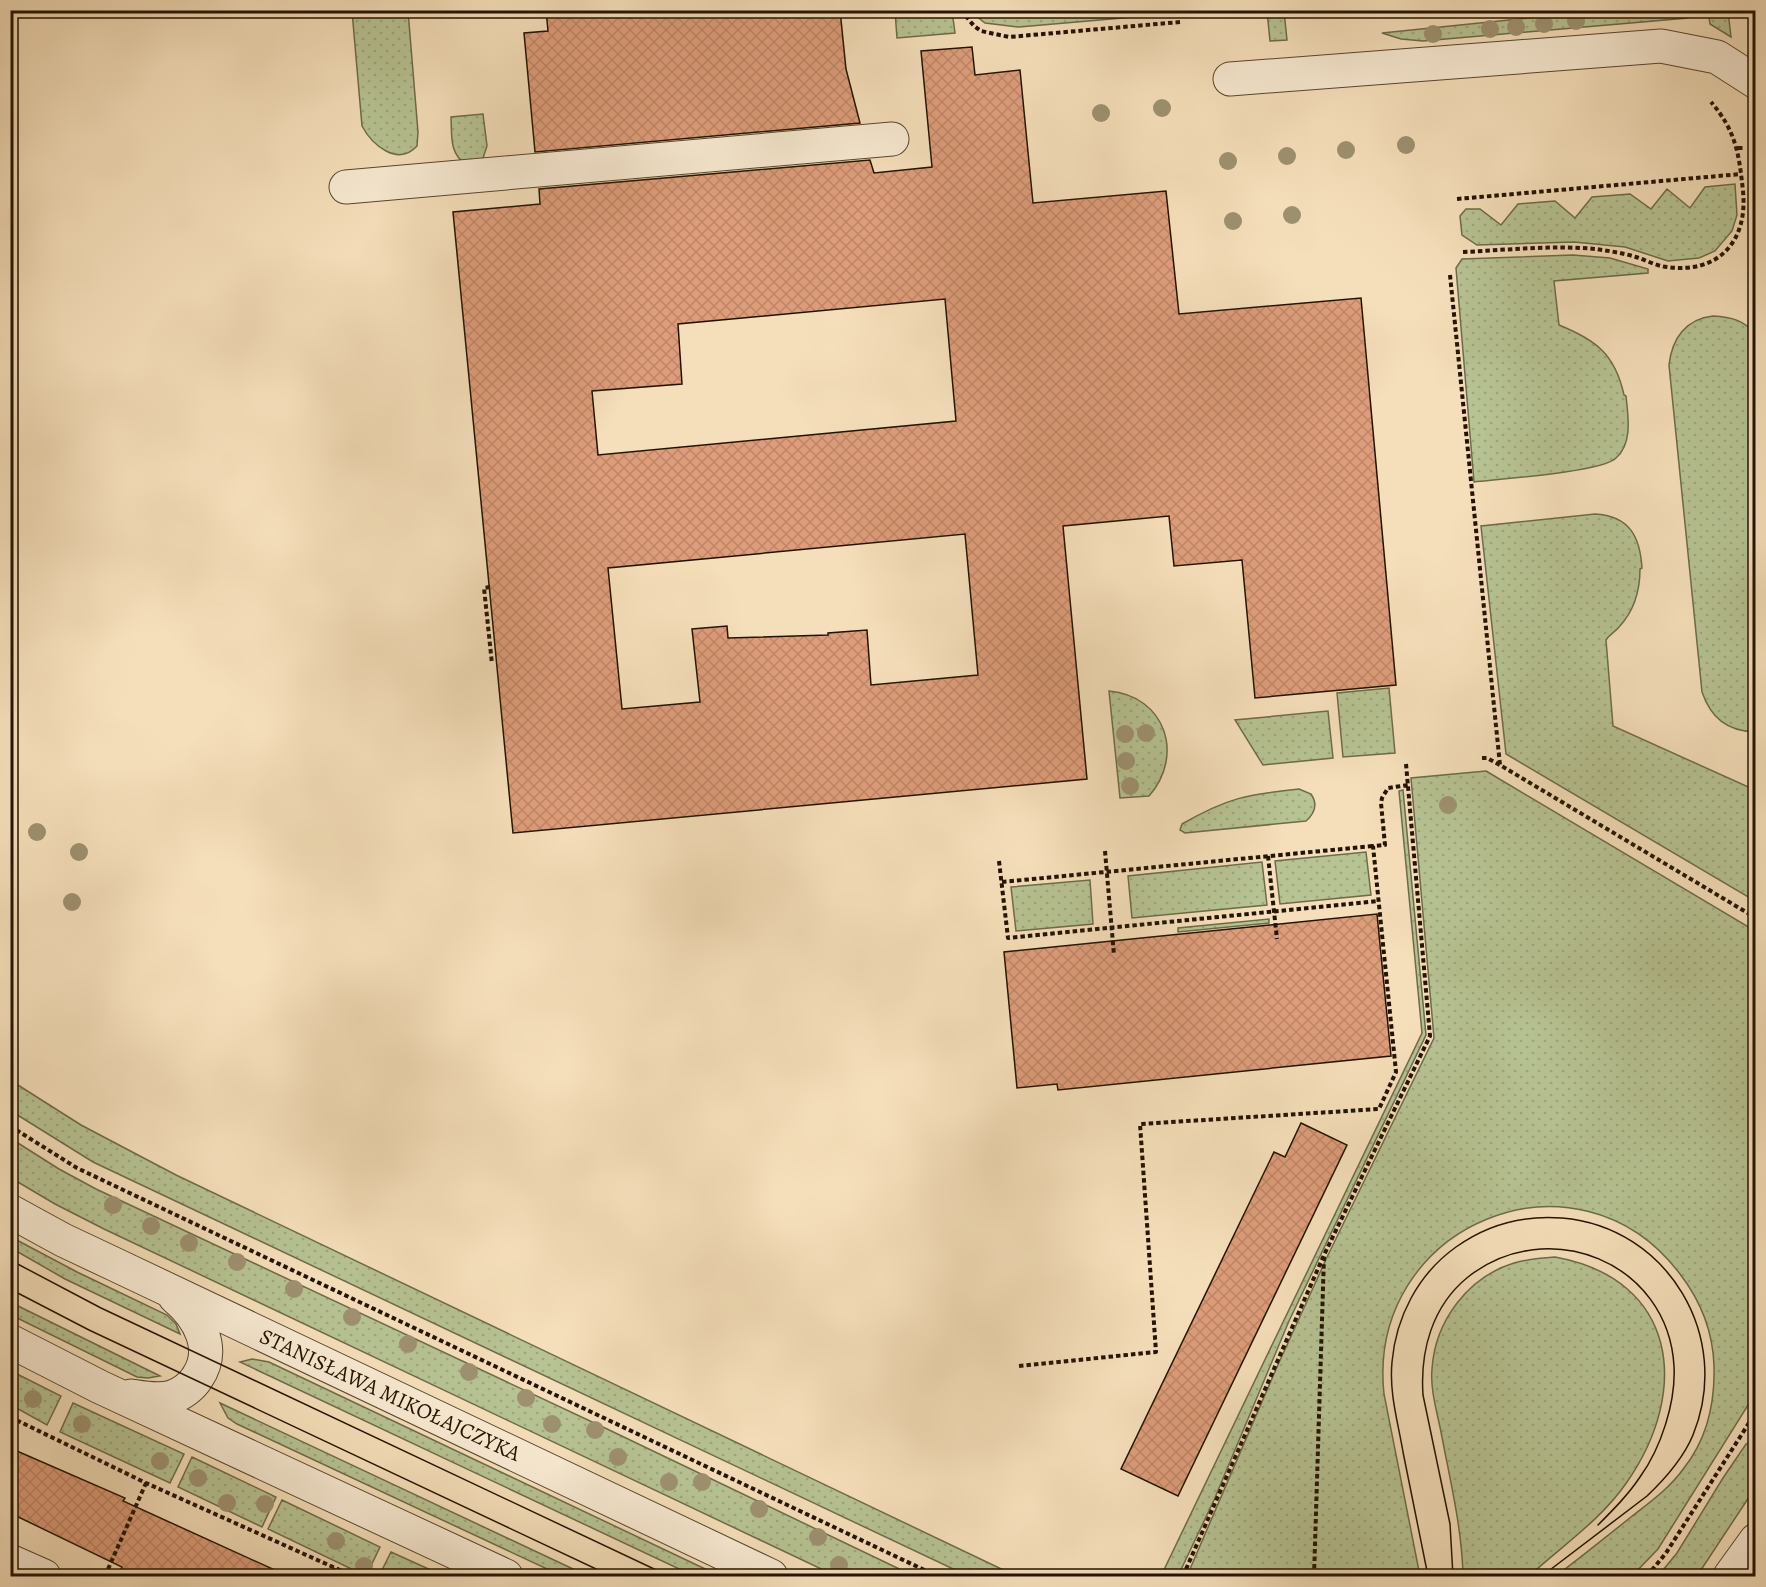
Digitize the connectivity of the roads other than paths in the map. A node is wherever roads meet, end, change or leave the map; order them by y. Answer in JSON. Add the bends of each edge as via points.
{"nodes":[{"id":1,"x":1230,"y":79,"type":"dead end"},
{"id":2,"x":1755,"y":82,"type":"edge"},
{"id":3,"x":892,"y":139,"type":"dead end"},
{"id":4,"x":346,"y":187,"type":"dead end"},
{"id":5,"x":10,"y":1211,"type":"edge"},
{"id":6,"x":156,"y":1284,"type":"junction"},
{"id":7,"x":10,"y":1341,"type":"edge"},
{"id":8,"x":100,"y":1387,"type":"junction"},
{"id":9,"x":1755,"y":1540,"type":"edge"},
{"id":10,"x":10,"y":1561,"type":"edge"},
{"id":11,"x":1733,"y":1575,"type":"edge"},
{"id":12,"x":44,"y":1576,"type":"edge"},
{"id":13,"x":506,"y":1576,"type":"edge"},
{"id":14,"x":771,"y":1576,"type":"edge"}],
"edges":[{"from":1,"to":2,"type":"street","via":[[1661,46],[1717,57]]},
{"from":3,"to":4,"type":"street"},
{"from":5,"to":6,"type":"street","name":"STANISŁAWA MIKOŁAJCZYKA"},
{"from":6,"to":8,"type":"street","via":[[184,1305],[204,1336],[206,1358],[201,1373],[182,1393],[160,1399]]},
{"from":6,"to":14,"type":"street","name":"STANISŁAWA MIKOŁAJCZYKA"},
{"from":7,"to":8,"type":"street"},
{"from":8,"to":13,"type":"street"},
{"from":9,"to":11,"type":"street"},
{"from":10,"to":12,"type":"street"}]}
